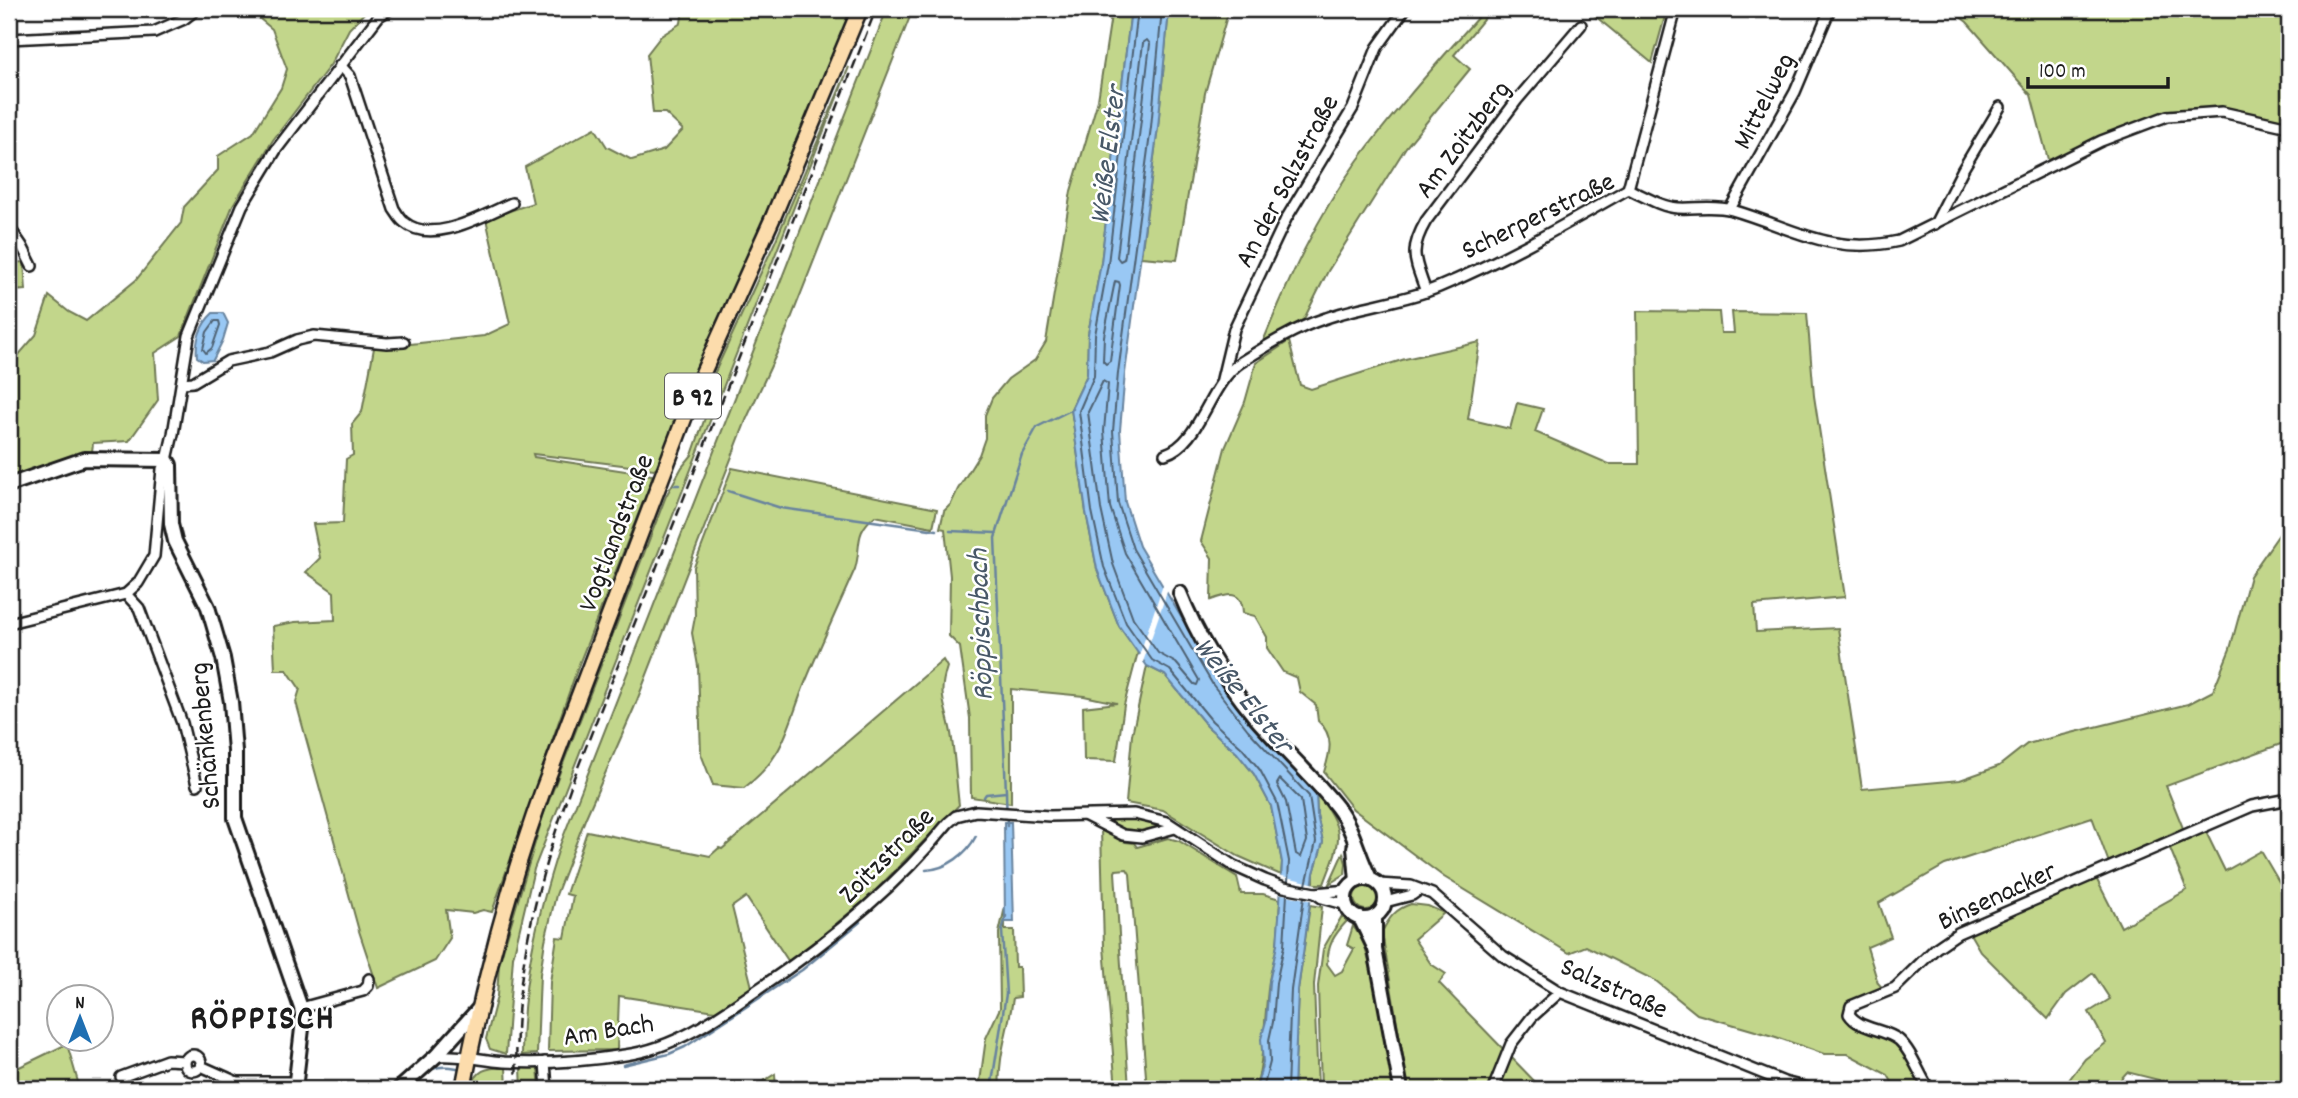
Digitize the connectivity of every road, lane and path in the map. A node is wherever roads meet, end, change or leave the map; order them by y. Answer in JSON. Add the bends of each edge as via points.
{"nodes":[{"id":1,"x":197,"y":9,"type":"edge"},
{"id":2,"x":390,"y":9,"type":"edge"},
{"id":3,"x":860,"y":9,"type":"edge"},
{"id":4,"x":1405,"y":9,"type":"edge"},
{"id":5,"x":1676,"y":9,"type":"edge"},
{"id":6,"x":1830,"y":9,"type":"edge"},
{"id":7,"x":1581,"y":25,"type":"dead end"},
{"id":8,"x":9,"y":39,"type":"edge"},
{"id":9,"x":340,"y":65,"type":"junction"},
{"id":10,"x":2000,"y":107,"type":"dead end"},
{"id":11,"x":2289,"y":127,"type":"edge"},
{"id":12,"x":1628,"y":189,"type":"junction"},
{"id":13,"x":512,"y":203,"type":"dead end"},
{"id":14,"x":1730,"y":209,"type":"junction"},
{"id":15,"x":1935,"y":224,"type":"junction"},
{"id":16,"x":9,"y":227,"type":"edge"},
{"id":17,"x":33,"y":266,"type":"dead end"},
{"id":18,"x":1426,"y":292,"type":"junction"},
{"id":19,"x":404,"y":342,"type":"dead end"},
{"id":20,"x":1222,"y":381,"type":"junction"},
{"id":21,"x":181,"y":383,"type":"junction"},
{"id":22,"x":1165,"y":454,"type":"dead end"},
{"id":23,"x":167,"y":460,"type":"junction"},
{"id":24,"x":9,"y":485,"type":"edge"},
{"id":25,"x":1180,"y":593,"type":"dead end"},
{"id":26,"x":126,"y":594,"type":"junction"},
{"id":27,"x":9,"y":623,"type":"edge"},
{"id":28,"x":197,"y":785,"type":"dead end"},
{"id":29,"x":2289,"y":799,"type":"edge"},
{"id":30,"x":1085,"y":816,"type":"junction"},
{"id":31,"x":1175,"y":828,"type":"junction"},
{"id":32,"x":1354,"y":842,"type":"junction"},
{"id":33,"x":1374,"y":882,"type":"junction"},
{"id":34,"x":1352,"y":886,"type":"junction"},
{"id":35,"x":1419,"y":890,"type":"junction"},
{"id":36,"x":1331,"y":895,"type":"junction"},
{"id":37,"x":1385,"y":902,"type":"junction"},
{"id":38,"x":1347,"y":905,"type":"junction"},
{"id":39,"x":1375,"y":916,"type":"junction"},
{"id":40,"x":1360,"y":918,"type":"junction"},
{"id":41,"x":1375,"y":949,"type":"junction"},
{"id":42,"x":811,"y":952,"type":"joint"},
{"id":43,"x":369,"y":979,"type":"dead end"},
{"id":44,"x":1560,"y":992,"type":"junction"},
{"id":45,"x":482,"y":1006,"type":"junction"},
{"id":46,"x":302,"y":1008,"type":"junction"},
{"id":47,"x":436,"y":1056,"type":"junction"},
{"id":48,"x":469,"y":1056,"type":"junction"},
{"id":49,"x":545,"y":1062,"type":"junction"},
{"id":50,"x":121,"y":1077,"type":"dead end"},
{"id":51,"x":295,"y":1085,"type":"edge"},
{"id":52,"x":1783,"y":1086,"type":"edge"},
{"id":53,"x":399,"y":1089,"type":"edge"},
{"id":54,"x":463,"y":1089,"type":"edge"},
{"id":55,"x":547,"y":1089,"type":"edge"},
{"id":56,"x":1401,"y":1089,"type":"edge"},
{"id":57,"x":1493,"y":1089,"type":"edge"},
{"id":58,"x":1812,"y":1089,"type":"edge"},
{"id":59,"x":1929,"y":1089,"type":"edge"}],
"edges":[{"from":1,"to":8,"type":"street","via":[[154,32]]},
{"from":2,"to":9,"type":"street","via":[[379,16]]},
{"from":3,"to":45,"type":"main road","name":"Vogtlandstraße","number":"B 92","via":[[662,475],[522,848]]},
{"from":4,"to":20,"type":"street","name":"An der Salzstraße","via":[[1377,48],[1353,108],[1286,219],[1234,330]]},
{"from":5,"to":12,"type":"street"},
{"from":6,"to":14,"type":"street","name":"Mittelweg","via":[[1795,92]]},
{"from":7,"to":18,"type":"street","name":"Am Zoitzberg","via":[[1517,100],[1421,229],[1414,249]]},
{"from":9,"to":13,"type":"street","via":[[350,76],[394,209],[404,222],[418,230],[438,232]]},
{"from":9,"to":21,"type":"street","via":[[276,150],[242,206],[189,336]]},
{"from":10,"to":15,"type":"street"},
{"from":11,"to":15,"type":"street","name":"Scherperstraße","via":[[2222,112],[2167,116],[2101,141]]},
{"from":12,"to":14,"type":"street","name":"Scherperstraße","via":[[1676,208]]},
{"from":12,"to":18,"type":"street","name":"Scherperstraße","via":[[1534,243]]},
{"from":14,"to":15,"type":"street","name":"Scherperstraße","via":[[1847,246],[1899,241]]},
{"from":16,"to":17,"type":"street"},
{"from":18,"to":20,"type":"street","name":"Scherperstraße","via":[[1299,328],[1237,366]]},
{"from":19,"to":21,"type":"street","via":[[314,336],[228,361],[193,383]]},
{"from":20,"to":22,"type":"street","name":"Scherperstraße","via":[[1176,451]]},
{"from":21,"to":23,"type":"street"},
{"from":23,"to":24,"type":"street","via":[[84,459]]},
{"from":23,"to":26,"type":"street","via":[[162,469],[154,556]]},
{"from":23,"to":46,"type":"street","name":"Schänkenberg","via":[[174,541],[208,607],[223,658],[235,751],[235,818]]},
{"from":25,"to":32,"type":"street","via":[[1227,680],[1338,809]]},
{"from":26,"to":27,"type":"street"},
{"from":26,"to":28,"type":"street","via":[[138,608],[182,723]]},
{"from":29,"to":59,"type":"street","name":"Binsenacker","via":[[2252,806],[1958,933],[1895,988],[1852,1006],[1849,1014],[1855,1022],[1902,1044]]},
{"from":30,"to":31,"type":"street","name":"Zoitzstraße","via":[[1134,814]]},
{"from":30,"to":31,"type":"street","name":"Zoitzstraße","via":[[1123,835],[1142,837]]},
{"from":30,"to":42,"type":"street","name":"Zoitzstraße","via":[[976,811],[956,816],[873,901]]},
{"from":31,"to":36,"type":"street","name":"Zoitzstraße","via":[[1242,869],[1284,887]]},
{"from":32,"to":33,"type":"street"},
{"from":32,"to":34,"type":"street"},
{"from":33,"to":34,"type":"street"},
{"from":33,"to":35,"type":"street","name":"Salzstraße"},
{"from":33,"to":37,"type":"street","via":[[1384,892]]},
{"from":34,"to":36,"type":"street","name":"Zoitzstraße"},
{"from":34,"to":38,"type":"street"},
{"from":35,"to":37,"type":"street"},
{"from":35,"to":44,"type":"street","name":"Salzstraße","via":[[1432,894],[1503,956]]},
{"from":36,"to":38,"type":"street","name":"Zoitzstraße"},
{"from":37,"to":39,"type":"street"},
{"from":38,"to":40,"type":"street"},
{"from":39,"to":40,"type":"street"},
{"from":39,"to":41,"type":"street"},
{"from":40,"to":41,"type":"street"},
{"from":41,"to":56,"type":"street"},
{"from":42,"to":49,"type":"street","name":"Am Bach","via":[[744,1000],[670,1043],[624,1056]]},
{"from":43,"to":46,"type":"street","via":[[363,991]]},
{"from":44,"to":52,"type":"street","name":"Salzstraße"},
{"from":44,"to":57,"type":"street","via":[[1511,1044]]},
{"from":45,"to":47,"type":"street"},
{"from":45,"to":48,"type":"main road","name":"Vogtlandstraße","number":"B 92"},
{"from":46,"to":51,"type":"street","name":"Schänkenberg"},
{"from":47,"to":48,"type":"street","name":"Am Bach"},
{"from":47,"to":53,"type":"street"},
{"from":48,"to":49,"type":"street","name":"Am Bach"},
{"from":48,"to":54,"type":"main road","name":"Vogtlandstraße","number":"B 92"},
{"from":49,"to":55,"type":"street"},
{"from":50,"to":51,"type":"street","via":[[167,1060],[185,1061],[189,1071],[201,1066],[237,1082]]},
{"from":52,"to":58,"type":"street","name":"Salzstraße"}]}
